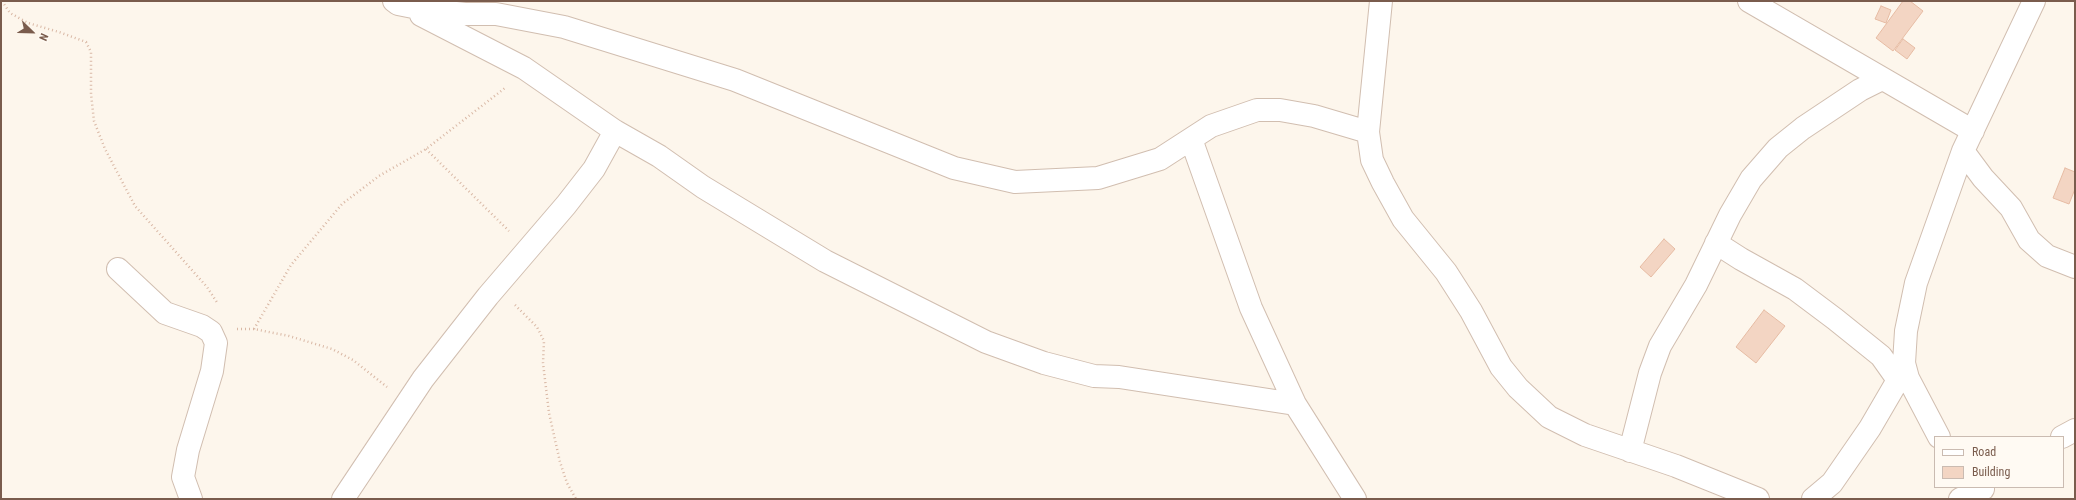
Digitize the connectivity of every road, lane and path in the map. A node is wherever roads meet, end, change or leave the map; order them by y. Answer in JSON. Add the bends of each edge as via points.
{"nodes":[{"id":1,"x":2,"y":1,"type":"edge"},
{"id":2,"x":1381,"y":1,"type":"edge"},
{"id":3,"x":1749,"y":1,"type":"edge"},
{"id":4,"x":2034,"y":1,"type":"edge"},
{"id":5,"x":396,"y":2,"type":"edge"},
{"id":6,"x":527,"y":70,"type":"junction"},
{"id":7,"x":1882,"y":80,"type":"junction"},
{"id":8,"x":615,"y":131,"type":"junction"},
{"id":9,"x":1973,"y":131,"type":"junction"},
{"id":10,"x":1368,"y":132,"type":"junction"},
{"id":11,"x":1191,"y":139,"type":"junction"},
{"id":12,"x":426,"y":149,"type":"junction"},
{"id":13,"x":1963,"y":151,"type":"junction"},
{"id":14,"x":1716,"y":243,"type":"junction"},
{"id":15,"x":528,"y":249,"type":"junction"},
{"id":16,"x":2075,"y":267,"type":"edge"},
{"id":17,"x":118,"y":268,"type":"dead end"},
{"id":18,"x":500,"y":281,"type":"junction"},
{"id":19,"x":221,"y":307,"type":"dead end"},
{"id":20,"x":233,"y":323,"type":"dead end"},
{"id":21,"x":254,"y":328,"type":"junction"},
{"id":22,"x":237,"y":329,"type":"junction"},
{"id":23,"x":211,"y":332,"type":"junction"},
{"id":24,"x":1901,"y":371,"type":"junction"},
{"id":25,"x":406,"y":403,"type":"junction"},
{"id":26,"x":1295,"y":404,"type":"junction"},
{"id":27,"x":2075,"y":430,"type":"edge"},
{"id":28,"x":1938,"y":436,"type":"edge"},
{"id":29,"x":2064,"y":436,"type":"edge"},
{"id":30,"x":1630,"y":451,"type":"junction"},
{"id":31,"x":1985,"y":492,"type":"edge"},
{"id":32,"x":191,"y":499,"type":"edge"},
{"id":33,"x":343,"y":499,"type":"edge"},
{"id":34,"x":576,"y":499,"type":"edge"},
{"id":35,"x":1355,"y":499,"type":"edge"},
{"id":36,"x":1758,"y":499,"type":"edge"},
{"id":37,"x":1813,"y":499,"type":"edge"},
{"id":38,"x":1960,"y":499,"type":"edge"}],
"edges":[{"from":1,"to":19,"type":"path","via":[[10,13],[28,23],[86,42],[91,52],[94,121],[105,149],[135,206],[207,287]]},
{"from":2,"to":10,"type":"street"},
{"from":3,"to":7,"type":"street"},
{"from":4,"to":9,"type":"street"},
{"from":5,"to":6,"type":"street"},
{"from":5,"to":11,"type":"street","via":[[428,10],[496,14],[564,28],[735,80],[954,168],[1015,182],[1098,178],[1160,159]]},
{"from":6,"to":8,"type":"street"},
{"from":6,"to":12,"type":"path"},
{"from":7,"to":9,"type":"street"},
{"from":7,"to":14,"type":"street","via":[[1860,90],[1778,148],[1751,179]]},
{"from":8,"to":15,"type":"street","via":[[594,169]]},
{"from":8,"to":26,"type":"street","via":[[659,156],[703,187],[824,261],[986,342],[1044,363],[1094,376],[1119,377]]},
{"from":9,"to":13,"type":"street"},
{"from":10,"to":11,"type":"street","via":[[1314,116],[1280,110],[1257,110],[1211,126]]},
{"from":10,"to":30,"type":"street","via":[[1372,160],[1382,183],[1403,218],[1446,272],[1471,311],[1501,367],[1518,388],[1549,417],[1584,434]]},
{"from":11,"to":26,"type":"street","via":[[1251,308]]},
{"from":12,"to":15,"type":"path"},
{"from":12,"to":21,"type":"path","via":[[379,176],[342,204],[290,265]]},
{"from":13,"to":16,"type":"street","via":[[2010,208],[2029,240],[2047,256]]},
{"from":13,"to":24,"type":"street","via":[[1916,283]]},
{"from":14,"to":24,"type":"street","via":[[1740,260],[1795,290],[1835,318]]},
{"from":14,"to":30,"type":"street","via":[[1696,286],[1660,346],[1650,373]]},
{"from":15,"to":18,"type":"street"},
{"from":17,"to":23,"type":"street","via":[[165,313],[202,326]]},
{"from":18,"to":25,"type":"street"},
{"from":18,"to":34,"type":"path","via":[[513,303],[537,327],[544,340],[549,413],[560,462]]},
{"from":20,"to":22,"type":"path"},
{"from":21,"to":22,"type":"path"},
{"from":21,"to":25,"type":"path","via":[[332,349],[353,360]]},
{"from":22,"to":23,"type":"path"},
{"from":23,"to":32,"type":"street","via":[[216,343],[212,370],[188,450],[183,477]]},
{"from":24,"to":28,"type":"street","via":[[1908,378]]},
{"from":24,"to":37,"type":"street","via":[[1870,428],[1832,483]]},
{"from":25,"to":33,"type":"street"},
{"from":26,"to":35,"type":"street"},
{"from":27,"to":29,"type":"street"},
{"from":30,"to":36,"type":"street","via":[[1676,466]]},
{"from":31,"to":38,"type":"street"}]}
